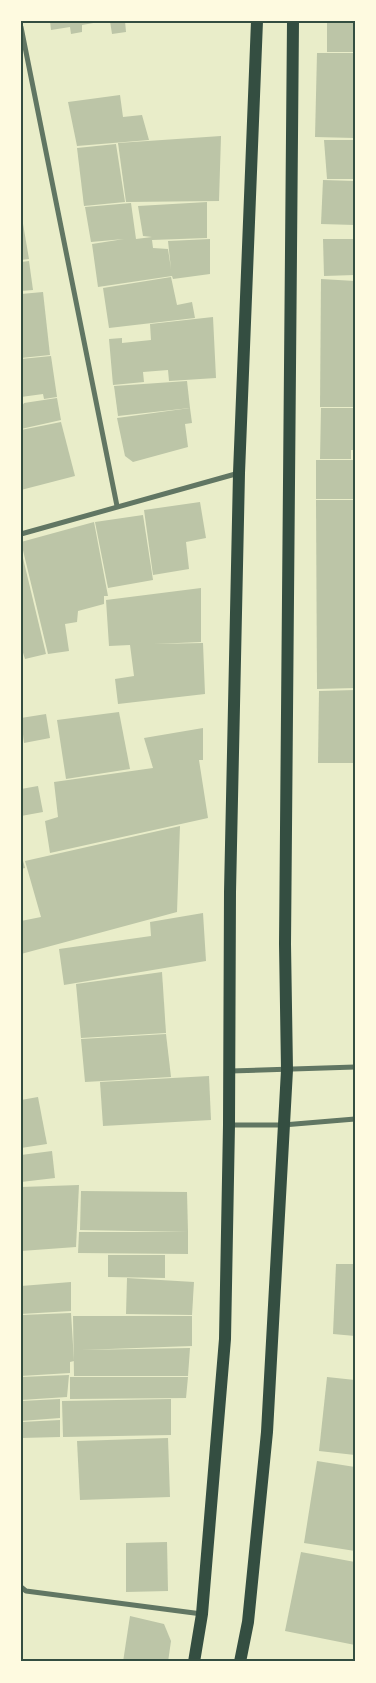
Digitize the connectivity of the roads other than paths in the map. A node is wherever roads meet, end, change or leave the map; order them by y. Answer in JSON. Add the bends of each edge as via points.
{"nodes":[{"id":1,"x":257,"y":21,"type":"edge"},
{"id":2,"x":292,"y":21,"type":"edge"},
{"id":3,"x":21,"y":27,"type":"edge"},
{"id":4,"x":239,"y":473,"type":"junction"},
{"id":5,"x":117,"y":506,"type":"junction"},
{"id":6,"x":21,"y":534,"type":"edge"},
{"id":7,"x":355,"y":1067,"type":"edge"},
{"id":8,"x":287,"y":1070,"type":"junction"},
{"id":9,"x":229,"y":1071,"type":"junction"},
{"id":10,"x":355,"y":1119,"type":"edge"},
{"id":11,"x":229,"y":1125,"type":"junction"},
{"id":12,"x":283,"y":1125,"type":"junction"},
{"id":13,"x":21,"y":1587,"type":"edge"},
{"id":14,"x":202,"y":1614,"type":"junction"},
{"id":15,"x":194,"y":1662,"type":"edge"},
{"id":16,"x":240,"y":1662,"type":"edge"}],
"edges":[{"from":1,"to":4,"type":"main road"},
{"from":2,"to":8,"type":"main road","via":[[285,934]]},
{"from":3,"to":5,"type":"street"},
{"from":4,"to":5,"type":"street"},
{"from":4,"to":9,"type":"main road"},
{"from":5,"to":6,"type":"street"},
{"from":7,"to":8,"type":"street"},
{"from":8,"to":9,"type":"street"},
{"from":8,"to":12,"type":"main road"},
{"from":9,"to":11,"type":"main road"},
{"from":10,"to":12,"type":"street"},
{"from":11,"to":12,"type":"street"},
{"from":11,"to":14,"type":"main road","via":[[225,1339]]},
{"from":12,"to":16,"type":"main road","via":[[267,1432],[248,1622]]},
{"from":13,"to":14,"type":"street","via":[[26,1591]]},
{"from":14,"to":15,"type":"main road"}]}
